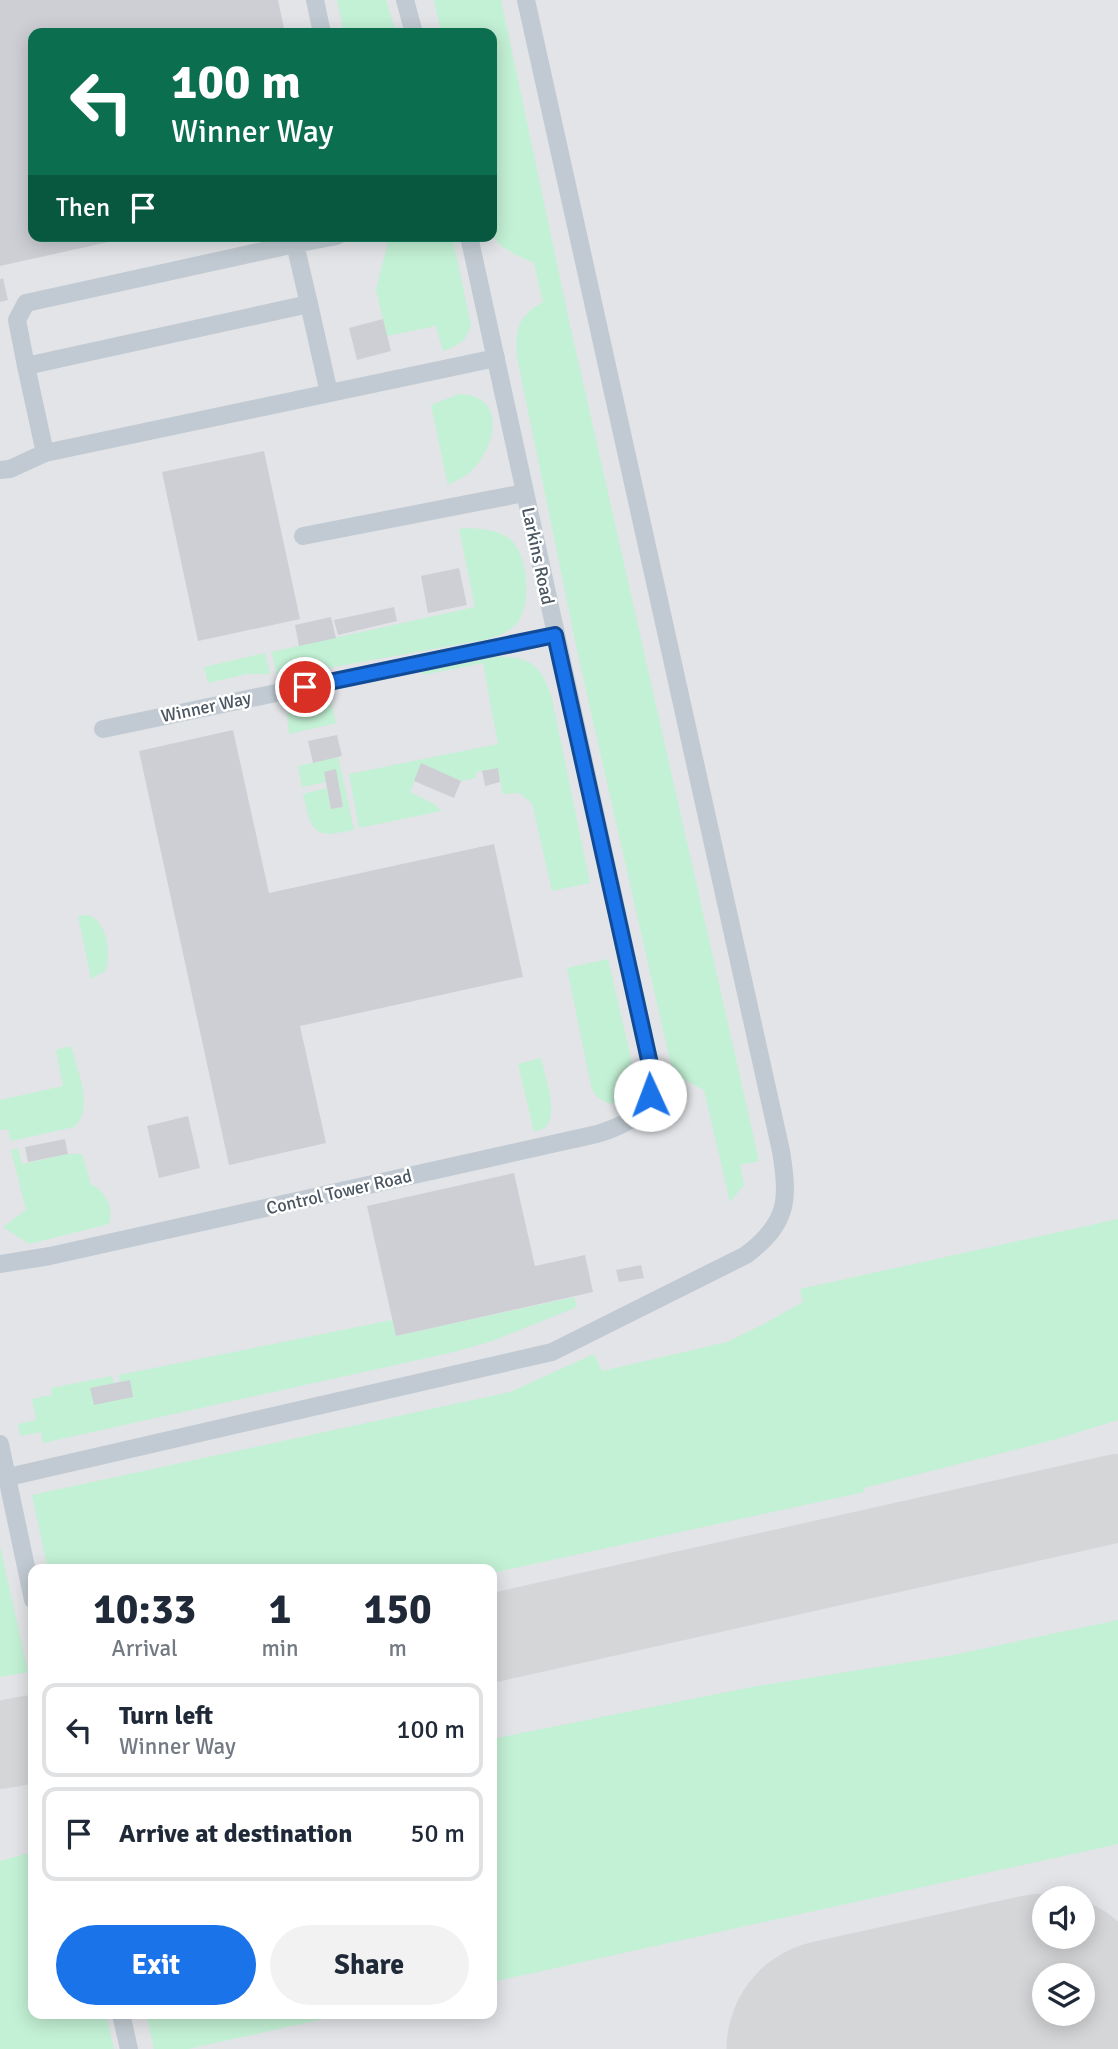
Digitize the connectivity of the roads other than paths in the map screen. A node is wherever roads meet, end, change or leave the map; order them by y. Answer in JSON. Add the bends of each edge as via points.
{"nodes":[{"id":1,"x":314,"y":0,"type":"edge"},
{"id":2,"x":405,"y":0,"type":"edge"},
{"id":3,"x":526,"y":0,"type":"edge"},
{"id":4,"x":322,"y":28,"type":"edge"},
{"id":5,"x":413,"y":28,"type":"edge"},
{"id":6,"x":306,"y":242,"type":"edge"},
{"id":7,"x":470,"y":242,"type":"edge"},
{"id":8,"x":295,"y":244,"type":"junction"},
{"id":9,"x":309,"y":304,"type":"junction"},
{"id":10,"x":496,"y":358,"type":"junction"},
{"id":11,"x":26,"y":366,"type":"junction"},
{"id":12,"x":329,"y":393,"type":"junction"},
{"id":13,"x":45,"y":453,"type":"junction"},
{"id":14,"x":0,"y":470,"type":"edge"},
{"id":15,"x":524,"y":493,"type":"junction"},
{"id":16,"x":303,"y":536,"type":"dead end"},
{"id":17,"x":555,"y":635,"type":"junction"},
{"id":18,"x":103,"y":729,"type":"dead end"},
{"id":19,"x":651,"y":1082,"type":"joint"},
{"id":20,"x":0,"y":1264,"type":"edge"},
{"id":21,"x":0,"y":1444,"type":"edge"},
{"id":22,"x":3,"y":1479,"type":"edge"},
{"id":23,"x":28,"y":1580,"type":"edge"},
{"id":24,"x":122,"y":2019,"type":"edge"},
{"id":25,"x":129,"y":2049,"type":"edge"}],
"edges":[{"from":1,"to":4,"type":"lane"},
{"from":2,"to":5,"type":"lane"},
{"from":3,"to":22,"type":"lane","via":[[782,1150],[785,1184],[779,1222],[746,1255],[552,1352]]},
{"from":6,"to":8,"type":"lane"},
{"from":7,"to":10,"type":"lane","name":"Larkins Road"},
{"from":8,"to":9,"type":"lane"},
{"from":8,"to":11,"type":"lane","via":[[26,303],[17,320]]},
{"from":9,"to":11,"type":"lane"},
{"from":9,"to":12,"type":"lane"},
{"from":10,"to":12,"type":"lane"},
{"from":10,"to":15,"type":"lane","name":"Larkins Road"},
{"from":11,"to":13,"type":"lane"},
{"from":12,"to":13,"type":"lane"},
{"from":13,"to":14,"type":"lane"},
{"from":15,"to":16,"type":"lane"},
{"from":15,"to":17,"type":"lane","name":"Larkins Road"},
{"from":17,"to":18,"type":"lane","name":"Winner Way"},
{"from":17,"to":19,"type":"lane","name":"Larkins Road"},
{"from":19,"to":20,"type":"lane","name":"Control Tower Road","via":[[646,1102],[634,1118],[597,1134]]},
{"from":21,"to":22,"type":"lane"},
{"from":22,"to":23,"type":"lane"},
{"from":24,"to":25,"type":"lane"}]}
